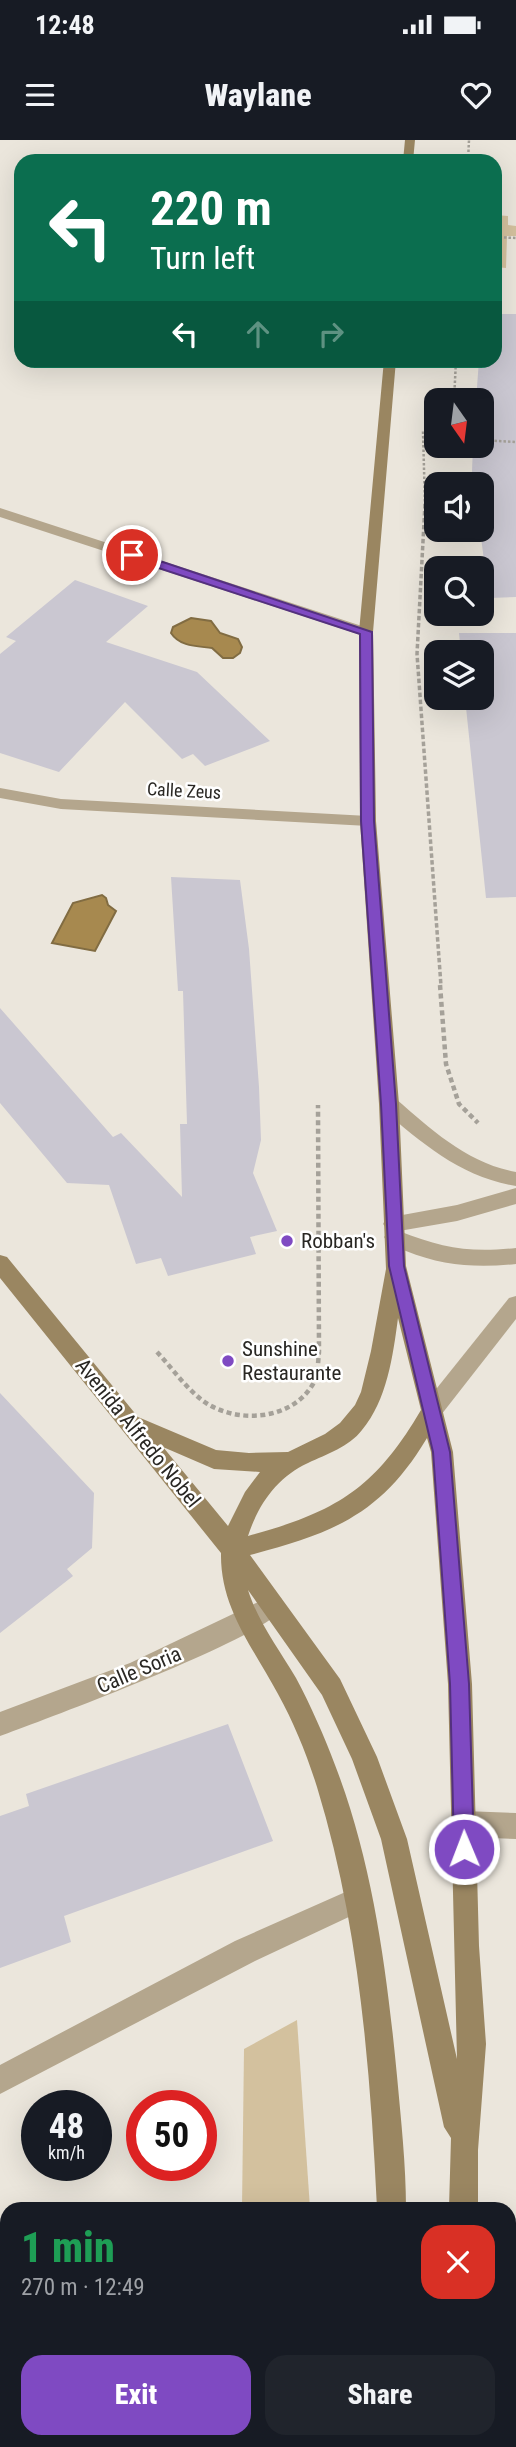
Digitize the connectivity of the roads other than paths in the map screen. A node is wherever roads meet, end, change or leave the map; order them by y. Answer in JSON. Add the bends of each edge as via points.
{"nodes":[{"id":1,"x":389,"y":368,"type":"edge"},
{"id":2,"x":0,"y":512,"type":"edge"},
{"id":3,"x":366,"y":632,"type":"junction"},
{"id":4,"x":0,"y":793,"type":"edge"},
{"id":5,"x":368,"y":821,"type":"junction"},
{"id":6,"x":389,"y":1104,"type":"junction"},
{"id":7,"x":516,"y":1179,"type":"edge"},
{"id":8,"x":516,"y":1196,"type":"edge"},
{"id":9,"x":393,"y":1230,"type":"junction"},
{"id":10,"x":516,"y":1256,"type":"edge"},
{"id":11,"x":0,"y":1263,"type":"edge"},
{"id":12,"x":396,"y":1266,"type":"junction"},
{"id":13,"x":516,"y":1304,"type":"edge"},
{"id":14,"x":433,"y":1409,"type":"junction"},
{"id":15,"x":132,"y":1423,"type":"junction"},
{"id":16,"x":290,"y":1461,"type":"junction"},
{"id":17,"x":233,"y":1550,"type":"junction"},
{"id":18,"x":273,"y":1606,"type":"junction"},
{"id":19,"x":247,"y":1620,"type":"junction"},
{"id":20,"x":0,"y":1724,"type":"edge"},
{"id":21,"x":464,"y":1824,"type":"junction"},
{"id":22,"x":516,"y":1826,"type":"edge"},
{"id":23,"x":359,"y":1899,"type":"junction"},
{"id":24,"x":0,"y":2080,"type":"edge"},
{"id":25,"x":464,"y":2150,"type":"junction"},
{"id":26,"x":392,"y":2202,"type":"edge"},
{"id":27,"x":464,"y":2202,"type":"edge"}],
"edges":[{"from":1,"to":3,"type":"main road"},
{"from":2,"to":3,"type":"street"},
{"from":3,"to":5,"type":"main road"},
{"from":4,"to":5,"type":"street","name":"Calle Zeus","via":[[61,804]]},
{"from":5,"to":6,"type":"main road"},
{"from":6,"to":7,"type":"street","via":[[448,1153],[495,1178]]},
{"from":6,"to":9,"type":"main road"},
{"from":8,"to":9,"type":"street"},
{"from":9,"to":10,"type":"street","via":[[423,1252],[486,1259]]},
{"from":9,"to":12,"type":"main road"},
{"from":11,"to":15,"type":"main road","name":"Avenida Alfredo Nobel"},
{"from":12,"to":14,"type":"main road"},
{"from":12,"to":16,"type":"main road","via":[[367,1405],[334,1441]]},
{"from":13,"to":14,"type":"street"},
{"from":14,"to":17,"type":"main road","via":[[383,1481],[346,1510],[310,1527]]},
{"from":14,"to":21,"type":"main road","via":[[442,1452],[460,1684]]},
{"from":15,"to":16,"type":"main road","via":[[214,1459]]},
{"from":15,"to":17,"type":"main road","name":"Avenida Alfredo Nobel"},
{"from":16,"to":17,"type":"main road","via":[[262,1485],[243,1516]]},
{"from":17,"to":18,"type":"main road","name":"Avenida Alfredo Nobel"},
{"from":17,"to":19,"type":"main road","via":[[233,1574]]},
{"from":18,"to":19,"type":"street","name":"Calle Soria"},
{"from":18,"to":25,"type":"main road","name":"Avenida Alfredo Nobel","via":[[331,1687],[364,1757],[394,1839]]},
{"from":19,"to":20,"type":"street","name":"Calle Soria","via":[[107,1685]]},
{"from":19,"to":23,"type":"main road","via":[[294,1699],[330,1785]]},
{"from":21,"to":22,"type":"street"},
{"from":21,"to":25,"type":"main road","via":[[472,2044]]},
{"from":23,"to":24,"type":"street","via":[[245,1951]]},
{"from":23,"to":26,"type":"main road","via":[[377,2006]]},
{"from":25,"to":27,"type":"main road"}]}
